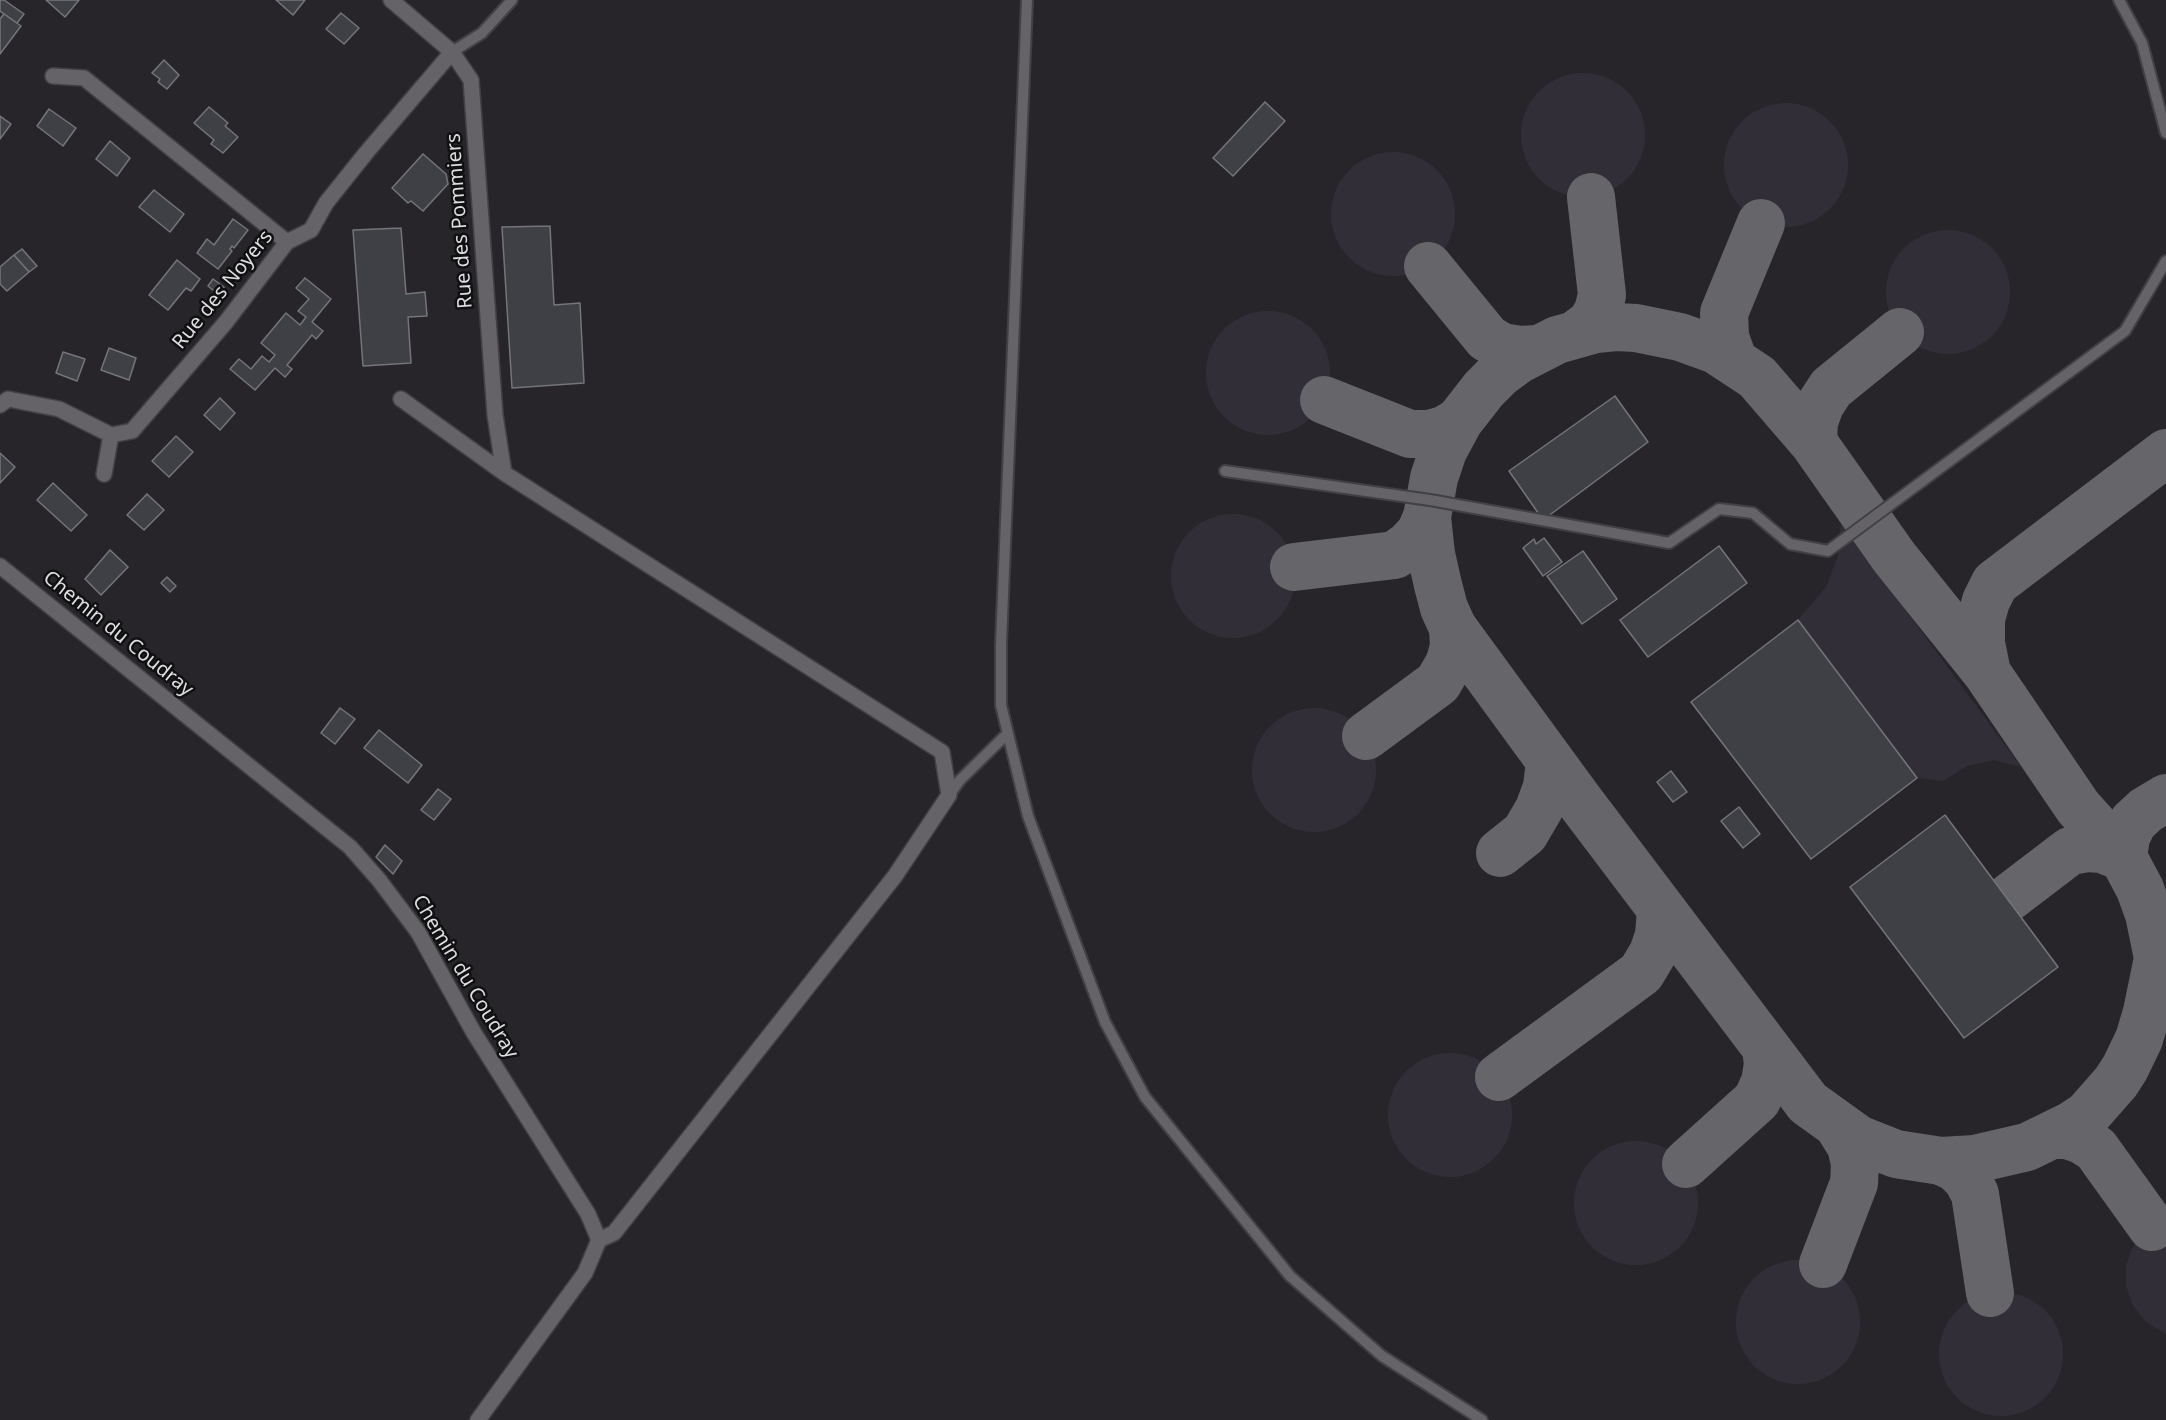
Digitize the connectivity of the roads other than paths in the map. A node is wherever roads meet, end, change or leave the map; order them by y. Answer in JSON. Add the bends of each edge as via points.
{"nodes":[{"id":1,"x":391,"y":0,"type":"edge"},
{"id":2,"x":512,"y":0,"type":"edge"},
{"id":3,"x":1027,"y":0,"type":"edge"},
{"id":4,"x":2119,"y":0,"type":"edge"},
{"id":5,"x":452,"y":52,"type":"junction"},
{"id":6,"x":52,"y":76,"type":"dead end"},
{"id":7,"x":2166,"y":133,"type":"edge"},
{"id":8,"x":287,"y":242,"type":"junction"},
{"id":9,"x":2166,"y":261,"type":"edge"},
{"id":10,"x":401,"y":399,"type":"dead end"},
{"id":11,"x":0,"y":405,"type":"edge"},
{"id":12,"x":111,"y":435,"type":"junction"},
{"id":13,"x":1225,"y":471,"type":"dead end"},
{"id":14,"x":504,"y":473,"type":"junction"},
{"id":15,"x":104,"y":474,"type":"dead end"},
{"id":16,"x":0,"y":566,"type":"edge"},
{"id":17,"x":1008,"y":733,"type":"junction"},
{"id":18,"x":949,"y":795,"type":"junction"},
{"id":19,"x":599,"y":1240,"type":"junction"},
{"id":20,"x":478,"y":1420,"type":"edge"},
{"id":21,"x":1482,"y":1420,"type":"edge"}],
"edges":[{"from":1,"to":5,"type":"street","name":"Rue des Pommiers"},
{"from":2,"to":5,"type":"lane","via":[[482,33]]},
{"from":3,"to":17,"type":"lane","via":[[1001,644],[1001,705]]},
{"from":4,"to":7,"type":"lane","via":[[2142,43]]},
{"from":5,"to":8,"type":"street","name":"Rue des Noyers","via":[[326,203],[311,230]]},
{"from":5,"to":14,"type":"street","name":"Rue des Pommiers","via":[[471,80],[495,415]]},
{"from":6,"to":8,"type":"street","via":[[84,78]]},
{"from":8,"to":12,"type":"street","name":"Rue des Noyers","via":[[226,322],[132,431]]},
{"from":9,"to":13,"type":"lane","via":[[2125,331],[1828,551],[1790,544],[1753,513],[1719,510],[1669,543],[1430,500]]},
{"from":10,"to":14,"type":"street"},
{"from":11,"to":12,"type":"street","via":[[8,399],[59,409]]},
{"from":12,"to":15,"type":"street"},
{"from":14,"to":18,"type":"street","via":[[942,753]]},
{"from":16,"to":19,"type":"street","name":"Chemin du Coudray","via":[[351,848],[418,932],[474,1033],[588,1214]]},
{"from":17,"to":18,"type":"lane"},
{"from":17,"to":21,"type":"lane","via":[[1028,816],[1080,957],[1105,1022],[1145,1097],[1290,1276],[1382,1356]]},
{"from":18,"to":19,"type":"street","via":[[895,876],[622,1224]]},
{"from":19,"to":20,"type":"street","via":[[585,1273]]}]}
